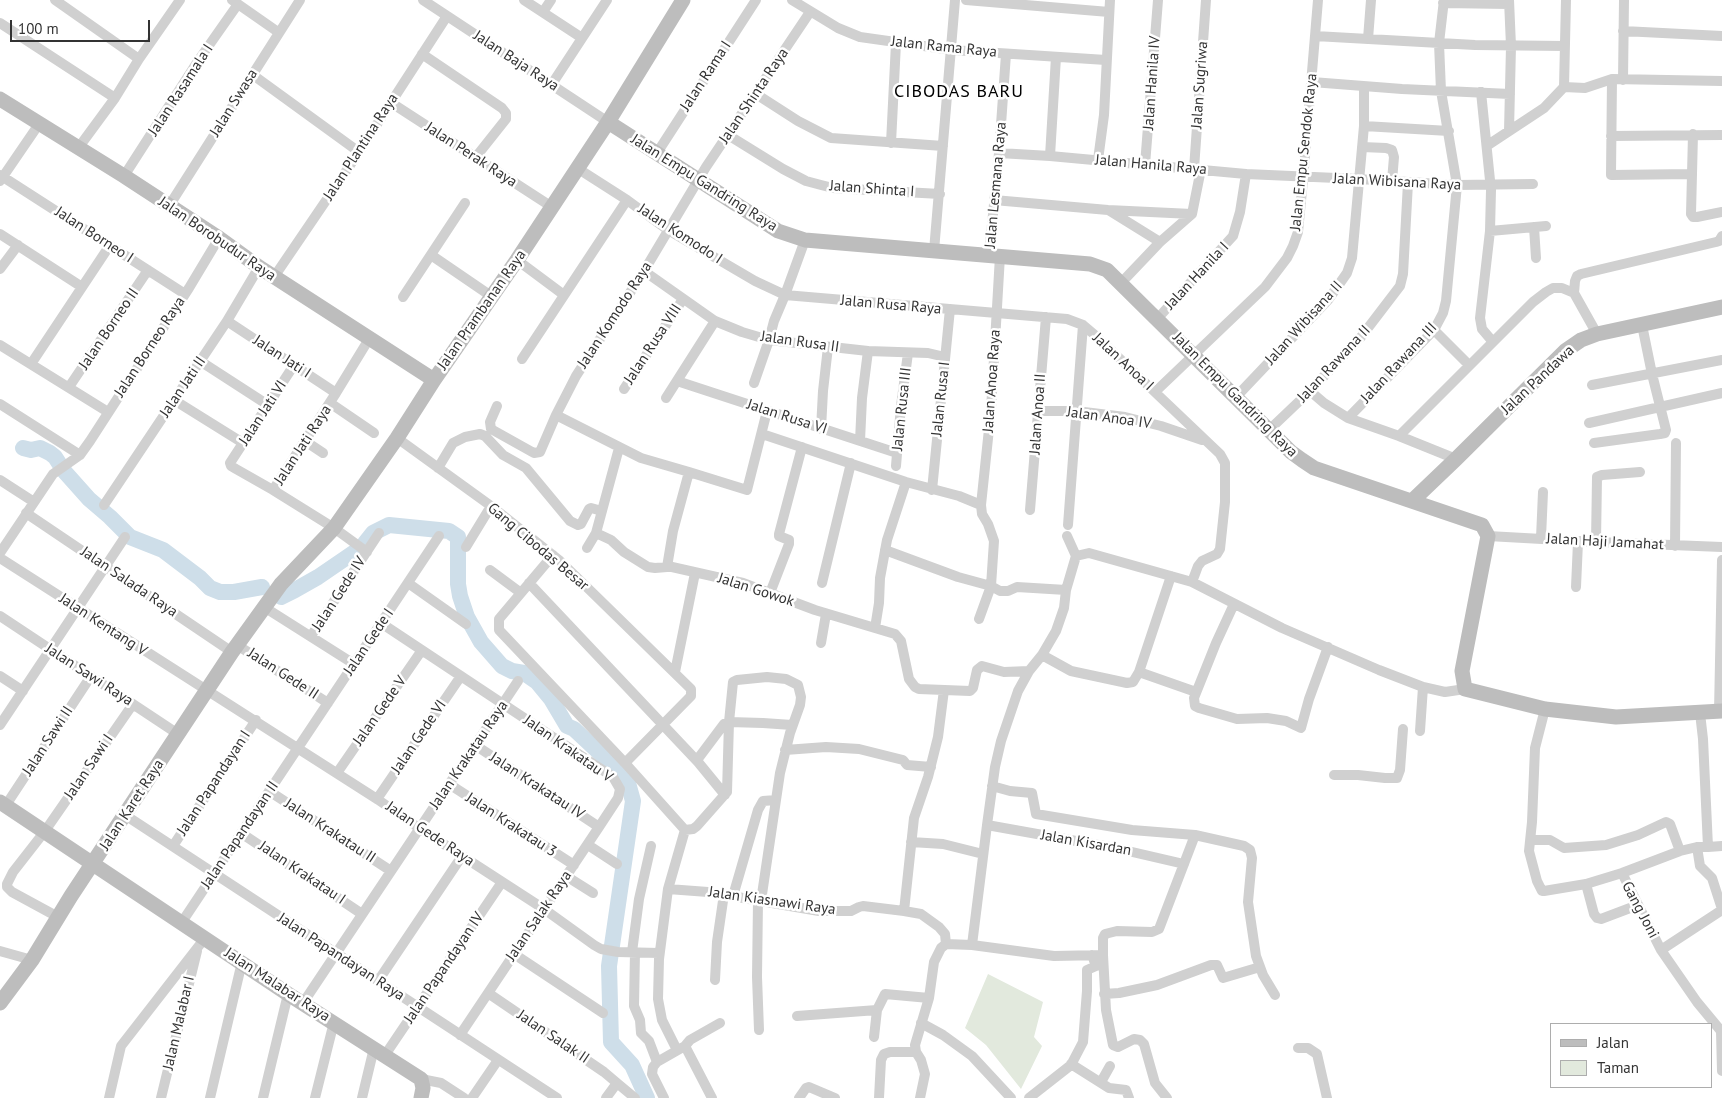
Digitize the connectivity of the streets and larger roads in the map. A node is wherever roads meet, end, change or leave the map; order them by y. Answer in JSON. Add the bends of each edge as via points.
{"nodes":[{"id":1,"x":180,"y":0,"type":"edge"},
{"id":2,"x":300,"y":0,"type":"edge"},
{"id":3,"x":423,"y":0,"type":"edge"},
{"id":4,"x":524,"y":0,"type":"edge"},
{"id":5,"x":551,"y":0,"type":"edge"},
{"id":6,"x":607,"y":0,"type":"edge"},
{"id":7,"x":683,"y":0,"type":"edge"},
{"id":8,"x":756,"y":0,"type":"edge"},
{"id":9,"x":792,"y":0,"type":"edge"},
{"id":10,"x":955,"y":0,"type":"edge"},
{"id":11,"x":966,"y":0,"type":"edge"},
{"id":12,"x":1110,"y":0,"type":"edge"},
{"id":13,"x":1158,"y":0,"type":"edge"},
{"id":14,"x":1206,"y":0,"type":"edge"},
{"id":15,"x":1318,"y":0,"type":"edge"},
{"id":16,"x":1371,"y":0,"type":"edge"},
{"id":17,"x":1566,"y":0,"type":"edge"},
{"id":18,"x":1624,"y":0,"type":"edge"},
{"id":19,"x":58,"y":1,"type":"edge"},
{"id":20,"x":1443,"y":1,"type":"edge"},
{"id":21,"x":235,"y":2,"type":"edge"},
{"id":22,"x":1509,"y":2,"type":"edge"},
{"id":23,"x":542,"y":12,"type":"junction"},
{"id":24,"x":810,"y":12,"type":"junction"},
{"id":25,"x":1109,"y":12,"type":"junction"},
{"id":26,"x":447,"y":16,"type":"junction"},
{"id":27,"x":0,"y":23,"type":"edge"},
{"id":28,"x":1623,"y":31,"type":"junction"},
{"id":29,"x":278,"y":32,"type":"junction"},
{"id":30,"x":1315,"y":36,"type":"junction"},
{"id":31,"x":1722,"y":36,"type":"edge"},
{"id":32,"x":582,"y":38,"type":"junction"},
{"id":33,"x":1368,"y":39,"type":"junction"},
{"id":34,"x":896,"y":43,"type":"junction"},
{"id":35,"x":1439,"y":43,"type":"junction"},
{"id":36,"x":1510,"y":46,"type":"junction"},
{"id":37,"x":1565,"y":46,"type":"junction"},
{"id":38,"x":952,"y":50,"type":"junction"},
{"id":39,"x":422,"y":54,"type":"junction"},
{"id":40,"x":1006,"y":54,"type":"junction"},
{"id":41,"x":1056,"y":57,"type":"junction"},
{"id":42,"x":139,"y":59,"type":"junction"},
{"id":43,"x":1106,"y":60,"type":"junction"},
{"id":44,"x":253,"y":75,"type":"junction"},
{"id":45,"x":1612,"y":80,"type":"junction"},
{"id":46,"x":1623,"y":80,"type":"junction"},
{"id":47,"x":1722,"y":81,"type":"edge"},
{"id":48,"x":1312,"y":82,"type":"junction"},
{"id":49,"x":552,"y":84,"type":"junction"},
{"id":50,"x":1364,"y":87,"type":"junction"},
{"id":51,"x":1564,"y":87,"type":"junction"},
{"id":52,"x":1441,"y":91,"type":"junction"},
{"id":53,"x":1481,"y":92,"type":"junction"},
{"id":54,"x":756,"y":94,"type":"junction"},
{"id":55,"x":1510,"y":94,"type":"junction"},
{"id":56,"x":115,"y":98,"type":"junction"},
{"id":57,"x":0,"y":99,"type":"edge"},
{"id":58,"x":390,"y":102,"type":"junction"},
{"id":59,"x":608,"y":122,"type":"junction"},
{"id":60,"x":39,"y":124,"type":"junction"},
{"id":61,"x":1364,"y":126,"type":"junction"},
{"id":62,"x":1509,"y":131,"type":"junction"},
{"id":63,"x":1449,"y":132,"type":"junction"},
{"id":64,"x":1693,"y":134,"type":"junction"},
{"id":65,"x":728,"y":135,"type":"junction"},
{"id":66,"x":1722,"y":135,"type":"edge"},
{"id":67,"x":1611,"y":136,"type":"junction"},
{"id":68,"x":891,"y":143,"type":"junction"},
{"id":69,"x":1488,"y":145,"type":"junction"},
{"id":70,"x":944,"y":146,"type":"junction"},
{"id":71,"x":79,"y":147,"type":"junction"},
{"id":72,"x":1362,"y":147,"type":"junction"},
{"id":73,"x":359,"y":152,"type":"junction"},
{"id":74,"x":657,"y":152,"type":"junction"},
{"id":75,"x":999,"y":153,"type":"junction"},
{"id":76,"x":1050,"y":156,"type":"junction"},
{"id":77,"x":475,"y":158,"type":"junction"},
{"id":78,"x":1098,"y":160,"type":"junction"},
{"id":79,"x":1145,"y":165,"type":"junction"},
{"id":80,"x":577,"y":168,"type":"junction"},
{"id":81,"x":1197,"y":169,"type":"junction"},
{"id":82,"x":1246,"y":174,"type":"junction"},
{"id":83,"x":1692,"y":174,"type":"junction"},
{"id":84,"x":124,"y":176,"type":"junction"},
{"id":85,"x":1304,"y":176,"type":"junction"},
{"id":86,"x":1,"y":177,"type":"edge"},
{"id":87,"x":1359,"y":179,"type":"junction"},
{"id":88,"x":698,"y":180,"type":"junction"},
{"id":89,"x":1392,"y":181,"type":"junction"},
{"id":90,"x":1408,"y":183,"type":"junction"},
{"id":91,"x":1533,"y":184,"type":"dead end"},
{"id":92,"x":1458,"y":185,"type":"junction"},
{"id":93,"x":1491,"y":186,"type":"junction"},
{"id":94,"x":940,"y":194,"type":"junction"},
{"id":95,"x":627,"y":200,"type":"junction"},
{"id":96,"x":994,"y":200,"type":"junction"},
{"id":97,"x":465,"y":203,"type":"dead end"},
{"id":98,"x":168,"y":206,"type":"junction"},
{"id":99,"x":552,"y":207,"type":"junction"},
{"id":100,"x":1108,"y":210,"type":"junction"},
{"id":101,"x":1722,"y":212,"type":"edge"},
{"id":102,"x":1192,"y":214,"type":"junction"},
{"id":103,"x":1546,"y":226,"type":"dead end"},
{"id":104,"x":1534,"y":227,"type":"junction"},
{"id":105,"x":668,"y":230,"type":"junction"},
{"id":106,"x":1490,"y":231,"type":"junction"},
{"id":107,"x":0,"y":234,"type":"edge"},
{"id":108,"x":1722,"y":236,"type":"edge"},
{"id":109,"x":219,"y":238,"type":"junction"},
{"id":110,"x":805,"y":240,"type":"junction"},
{"id":111,"x":1160,"y":242,"type":"junction"},
{"id":112,"x":18,"y":245,"type":"junction"},
{"id":113,"x":110,"y":245,"type":"junction"},
{"id":114,"x":934,"y":251,"type":"junction"},
{"id":115,"x":431,"y":254,"type":"junction"},
{"id":116,"x":994,"y":256,"type":"junction"},
{"id":117,"x":1536,"y":258,"type":"dead end"},
{"id":118,"x":517,"y":260,"type":"junction"},
{"id":119,"x":259,"y":267,"type":"junction"},
{"id":120,"x":0,"y":269,"type":"edge"},
{"id":121,"x":148,"y":270,"type":"junction"},
{"id":122,"x":644,"y":271,"type":"junction"},
{"id":123,"x":274,"y":277,"type":"junction"},
{"id":124,"x":1121,"y":283,"type":"junction"},
{"id":125,"x":82,"y":287,"type":"junction"},
{"id":126,"x":1574,"y":293,"type":"junction"},
{"id":127,"x":185,"y":294,"type":"junction"},
{"id":128,"x":564,"y":295,"type":"junction"},
{"id":129,"x":785,"y":295,"type":"junction"},
{"id":130,"x":491,"y":296,"type":"junction"},
{"id":131,"x":403,"y":297,"type":"dead end"},
{"id":132,"x":683,"y":298,"type":"junction"},
{"id":133,"x":1722,"y":308,"type":"edge"},
{"id":134,"x":950,"y":310,"type":"junction"},
{"id":135,"x":996,"y":312,"type":"junction"},
{"id":136,"x":1046,"y":317,"type":"junction"},
{"id":137,"x":1158,"y":318,"type":"junction"},
{"id":138,"x":715,"y":320,"type":"junction"},
{"id":139,"x":227,"y":321,"type":"junction"},
{"id":140,"x":1082,"y":325,"type":"junction"},
{"id":141,"x":1642,"y":325,"type":"junction"},
{"id":142,"x":1434,"y":330,"type":"junction"},
{"id":143,"x":1597,"y":334,"type":"junction"},
{"id":144,"x":369,"y":339,"type":"junction"},
{"id":145,"x":769,"y":340,"type":"junction"},
{"id":146,"x":1493,"y":342,"type":"junction"},
{"id":147,"x":0,"y":345,"type":"edge"},
{"id":148,"x":828,"y":347,"type":"junction"},
{"id":149,"x":868,"y":351,"type":"junction"},
{"id":150,"x":908,"y":353,"type":"junction"},
{"id":151,"x":1195,"y":355,"type":"junction"},
{"id":152,"x":945,"y":357,"type":"junction"},
{"id":153,"x":522,"y":359,"type":"dead end"},
{"id":154,"x":1722,"y":360,"type":"edge"},
{"id":155,"x":200,"y":361,"type":"junction"},
{"id":156,"x":32,"y":364,"type":"junction"},
{"id":157,"x":294,"y":365,"type":"junction"},
{"id":158,"x":1469,"y":365,"type":"junction"},
{"id":159,"x":1652,"y":374,"type":"junction"},
{"id":160,"x":434,"y":380,"type":"junction"},
{"id":161,"x":677,"y":381,"type":"junction"},
{"id":162,"x":754,"y":383,"type":"dead end"},
{"id":163,"x":1592,"y":385,"type":"dead end"},
{"id":164,"x":69,"y":388,"type":"junction"},
{"id":165,"x":624,"y":389,"type":"dead end"},
{"id":166,"x":1310,"y":390,"type":"junction"},
{"id":167,"x":1155,"y":392,"type":"junction"},
{"id":168,"x":336,"y":393,"type":"junction"},
{"id":169,"x":1722,"y":393,"type":"edge"},
{"id":170,"x":1236,"y":397,"type":"junction"},
{"id":171,"x":666,"y":398,"type":"dead end"},
{"id":172,"x":174,"y":400,"type":"junction"},
{"id":173,"x":330,"y":403,"type":"junction"},
{"id":174,"x":0,"y":404,"type":"edge"},
{"id":175,"x":268,"y":405,"type":"junction"},
{"id":176,"x":497,"y":406,"type":"dead end"},
{"id":177,"x":1660,"y":406,"type":"junction"},
{"id":178,"x":767,"y":411,"type":"junction"},
{"id":179,"x":1039,"y":411,"type":"junction"},
{"id":180,"x":1076,"y":411,"type":"junction"},
{"id":181,"x":108,"y":412,"type":"junction"},
{"id":182,"x":556,"y":415,"type":"junction"},
{"id":183,"x":1348,"y":418,"type":"junction"},
{"id":184,"x":1589,"y":423,"type":"dead end"},
{"id":185,"x":821,"y":429,"type":"junction"},
{"id":186,"x":1269,"y":430,"type":"junction"},
{"id":187,"x":374,"y":433,"type":"dead end"},
{"id":188,"x":762,"y":434,"type":"junction"},
{"id":189,"x":1399,"y":436,"type":"junction"},
{"id":190,"x":397,"y":438,"type":"junction"},
{"id":191,"x":305,"y":441,"type":"junction"},
{"id":192,"x":860,"y":441,"type":"junction"},
{"id":193,"x":1206,"y":441,"type":"junction"},
{"id":194,"x":243,"y":443,"type":"junction"},
{"id":195,"x":1594,"y":443,"type":"dead end"},
{"id":196,"x":1676,"y":443,"type":"dead end"},
{"id":197,"x":802,"y":447,"type":"junction"},
{"id":198,"x":619,"y":448,"type":"junction"},
{"id":199,"x":323,"y":453,"type":"dead end"},
{"id":200,"x":897,"y":453,"type":"junction"},
{"id":201,"x":76,"y":457,"type":"junction"},
{"id":202,"x":1456,"y":459,"type":"junction"},
{"id":203,"x":851,"y":462,"type":"junction"},
{"id":204,"x":896,"y":466,"type":"dead end"},
{"id":205,"x":438,"y":468,"type":"junction"},
{"id":206,"x":689,"y":472,"type":"junction"},
{"id":207,"x":1640,"y":472,"type":"dead end"},
{"id":208,"x":0,"y":480,"type":"edge"},
{"id":209,"x":906,"y":482,"type":"junction"},
{"id":210,"x":273,"y":490,"type":"junction"},
{"id":211,"x":932,"y":490,"type":"junction"},
{"id":212,"x":1543,"y":492,"type":"dead end"},
{"id":213,"x":1412,"y":501,"type":"junction"},
{"id":214,"x":34,"y":502,"type":"junction"},
{"id":215,"x":104,"y":505,"type":"dead end"},
{"id":216,"x":981,"y":505,"type":"junction"},
{"id":217,"x":491,"y":506,"type":"junction"},
{"id":218,"x":1030,"y":510,"type":"dead end"},
{"id":219,"x":602,"y":511,"type":"junction"},
{"id":220,"x":26,"y":513,"type":"junction"},
{"id":221,"x":1068,"y":525,"type":"dead end"},
{"id":222,"x":334,"y":528,"type":"junction"},
{"id":223,"x":596,"y":532,"type":"junction"},
{"id":224,"x":379,"y":533,"type":"dead end"},
{"id":225,"x":439,"y":536,"type":"dead end"},
{"id":226,"x":1067,"y":536,"type":"dead end"},
{"id":227,"x":1488,"y":536,"type":"junction"},
{"id":228,"x":125,"y":537,"type":"dead end"},
{"id":229,"x":1541,"y":538,"type":"junction"},
{"id":230,"x":1578,"y":542,"type":"junction"},
{"id":231,"x":1596,"y":542,"type":"junction"},
{"id":232,"x":2,"y":546,"type":"edge"},
{"id":233,"x":1675,"y":546,"type":"junction"},
{"id":234,"x":1722,"y":547,"type":"edge"},
{"id":235,"x":466,"y":548,"type":"dead end"},
{"id":236,"x":587,"y":548,"type":"dead end"},
{"id":237,"x":886,"y":550,"type":"junction"},
{"id":238,"x":367,"y":552,"type":"junction"},
{"id":239,"x":553,"y":555,"type":"junction"},
{"id":240,"x":1076,"y":556,"type":"junction"},
{"id":241,"x":0,"y":558,"type":"edge"},
{"id":242,"x":1722,"y":560,"type":"edge"},
{"id":243,"x":106,"y":567,"type":"junction"},
{"id":244,"x":667,"y":567,"type":"junction"},
{"id":245,"x":490,"y":570,"type":"dead end"},
{"id":246,"x":695,"y":573,"type":"junction"},
{"id":247,"x":1171,"y":576,"type":"junction"},
{"id":248,"x":1192,"y":582,"type":"junction"},
{"id":249,"x":408,"y":583,"type":"junction"},
{"id":250,"x":530,"y":583,"type":"junction"},
{"id":251,"x":822,"y":583,"type":"dead end"},
{"id":252,"x":992,"y":586,"type":"junction"},
{"id":253,"x":1576,"y":587,"type":"dead end"},
{"id":254,"x":1066,"y":590,"type":"junction"},
{"id":255,"x":521,"y":593,"type":"junction"},
{"id":256,"x":770,"y":593,"type":"junction"},
{"id":257,"x":266,"y":604,"type":"junction"},
{"id":258,"x":1234,"y":604,"type":"junction"},
{"id":259,"x":78,"y":608,"type":"junction"},
{"id":260,"x":826,"y":614,"type":"junction"},
{"id":261,"x":0,"y":616,"type":"edge"},
{"id":262,"x":979,"y":619,"type":"dead end"},
{"id":263,"x":381,"y":623,"type":"junction"},
{"id":264,"x":466,"y":624,"type":"dead end"},
{"id":265,"x":875,"y":628,"type":"junction"},
{"id":266,"x":311,"y":636,"type":"junction"},
{"id":267,"x":821,"y":643,"type":"dead end"},
{"id":268,"x":1328,"y":647,"type":"junction"},
{"id":269,"x":234,"y":648,"type":"junction"},
{"id":270,"x":51,"y":650,"type":"junction"},
{"id":271,"x":422,"y":650,"type":"junction"},
{"id":272,"x":1042,"y":655,"type":"junction"},
{"id":273,"x":354,"y":664,"type":"junction"},
{"id":274,"x":1029,"y":671,"type":"junction"},
{"id":275,"x":675,"y":672,"type":"junction"},
{"id":276,"x":1139,"y":672,"type":"junction"},
{"id":277,"x":0,"y":676,"type":"edge"},
{"id":278,"x":91,"y":676,"type":"junction"},
{"id":279,"x":460,"y":676,"type":"junction"},
{"id":280,"x":518,"y":681,"type":"dead end"},
{"id":281,"x":1423,"y":687,"type":"junction"},
{"id":282,"x":1465,"y":689,"type":"junction"},
{"id":283,"x":944,"y":690,"type":"junction"},
{"id":284,"x":23,"y":691,"type":"junction"},
{"id":285,"x":206,"y":691,"type":"junction"},
{"id":286,"x":1196,"y":692,"type":"junction"},
{"id":287,"x":328,"y":703,"type":"junction"},
{"id":288,"x":502,"y":703,"type":"junction"},
{"id":289,"x":133,"y":704,"type":"junction"},
{"id":290,"x":1545,"y":709,"type":"junction"},
{"id":291,"x":1720,"y":712,"type":"edge"},
{"id":292,"x":1700,"y":713,"type":"junction"},
{"id":293,"x":256,"y":720,"type":"junction"},
{"id":294,"x":729,"y":722,"type":"junction"},
{"id":295,"x":662,"y":724,"type":"junction"},
{"id":296,"x":0,"y":725,"type":"edge"},
{"id":297,"x":792,"y":725,"type":"junction"},
{"id":298,"x":1403,"y":729,"type":"dead end"},
{"id":299,"x":1420,"y":731,"type":"dead end"},
{"id":300,"x":178,"y":734,"type":"junction"},
{"id":301,"x":475,"y":745,"type":"junction"},
{"id":302,"x":298,"y":747,"type":"junction"},
{"id":303,"x":785,"y":750,"type":"junction"},
{"id":304,"x":697,"y":760,"type":"junction"},
{"id":305,"x":626,"y":763,"type":"junction"},
{"id":306,"x":931,"y":767,"type":"junction"},
{"id":307,"x":337,"y":772,"type":"junction"},
{"id":308,"x":1334,"y":775,"type":"dead end"},
{"id":309,"x":449,"y":784,"type":"junction"},
{"id":310,"x":992,"y":786,"type":"junction"},
{"id":311,"x":269,"y":791,"type":"junction"},
{"id":312,"x":725,"y":795,"type":"junction"},
{"id":313,"x":618,"y":798,"type":"joint"},
{"id":314,"x":377,"y":799,"type":"junction"},
{"id":315,"x":776,"y":800,"type":"junction"},
{"id":316,"x":3,"y":804,"type":"edge"},
{"id":317,"x":125,"y":815,"type":"junction"},
{"id":318,"x":987,"y":825,"type":"junction"},
{"id":319,"x":599,"y":827,"type":"junction"},
{"id":320,"x":420,"y":828,"type":"junction"},
{"id":321,"x":685,"y":830,"type":"junction"},
{"id":322,"x":45,"y":831,"type":"junction"},
{"id":323,"x":241,"y":833,"type":"junction"},
{"id":324,"x":1195,"y":836,"type":"junction"},
{"id":325,"x":1531,"y":840,"type":"junction"},
{"id":326,"x":911,"y":842,"type":"junction"},
{"id":327,"x":588,"y":845,"type":"junction"},
{"id":328,"x":173,"y":846,"type":"junction"},
{"id":329,"x":651,"y":846,"type":"dead end"},
{"id":330,"x":1722,"y":846,"type":"edge"},
{"id":331,"x":1697,"y":847,"type":"junction"},
{"id":332,"x":1708,"y":847,"type":"junction"},
{"id":333,"x":1680,"y":851,"type":"junction"},
{"id":334,"x":983,"y":854,"type":"junction"},
{"id":335,"x":462,"y":856,"type":"junction"},
{"id":336,"x":94,"y":863,"type":"junction"},
{"id":337,"x":617,"y":864,"type":"dead end"},
{"id":338,"x":1184,"y":864,"type":"junction"},
{"id":339,"x":574,"y":865,"type":"junction"},
{"id":340,"x":391,"y":872,"type":"junction"},
{"id":341,"x":1622,"y":873,"type":"junction"},
{"id":342,"x":214,"y":874,"type":"junction"},
{"id":343,"x":566,"y":876,"type":"junction"},
{"id":344,"x":502,"y":882,"type":"junction"},
{"id":345,"x":1586,"y":884,"type":"junction"},
{"id":346,"x":668,"y":889,"type":"junction"},
{"id":347,"x":592,"y":893,"type":"dead end"},
{"id":348,"x":729,"y":895,"type":"junction"},
{"id":349,"x":759,"y":901,"type":"junction"},
{"id":350,"x":1638,"y":905,"type":"junction"},
{"id":351,"x":544,"y":909,"type":"junction"},
{"id":352,"x":1722,"y":909,"type":"edge"},
{"id":353,"x":904,"y":911,"type":"junction"},
{"id":354,"x":362,"y":914,"type":"junction"},
{"id":355,"x":58,"y":917,"type":"junction"},
{"id":356,"x":182,"y":922,"type":"junction"},
{"id":357,"x":201,"y":943,"type":"junction"},
{"id":358,"x":946,"y":944,"type":"junction"},
{"id":359,"x":972,"y":945,"type":"junction"},
{"id":360,"x":1661,"y":950,"type":"junction"},
{"id":361,"x":0,"y":951,"type":"edge"},
{"id":362,"x":634,"y":952,"type":"junction"},
{"id":363,"x":659,"y":953,"type":"junction"},
{"id":364,"x":336,"y":954,"type":"junction"},
{"id":365,"x":514,"y":954,"type":"junction"},
{"id":366,"x":1098,"y":955,"type":"junction"},
{"id":367,"x":32,"y":960,"type":"junction"},
{"id":368,"x":242,"y":962,"type":"junction"},
{"id":369,"x":1260,"y":968,"type":"junction"},
{"id":370,"x":715,"y":980,"type":"dead end"},
{"id":371,"x":378,"y":981,"type":"junction"},
{"id":372,"x":488,"y":993,"type":"junction"},
{"id":373,"x":288,"y":994,"type":"junction"},
{"id":374,"x":1104,"y":994,"type":"junction"},
{"id":375,"x":1275,"y":995,"type":"dead end"},
{"id":376,"x":928,"y":998,"type":"junction"},
{"id":377,"x":0,"y":1003,"type":"edge"},
{"id":378,"x":303,"y":1003,"type":"junction"},
{"id":379,"x":418,"y":1007,"type":"junction"},
{"id":380,"x":877,"y":1010,"type":"junction"},
{"id":381,"x":603,"y":1013,"type":"dead end"},
{"id":382,"x":797,"y":1016,"type":"dead end"},
{"id":383,"x":334,"y":1022,"type":"junction"},
{"id":384,"x":720,"y":1023,"type":"dead end"},
{"id":385,"x":921,"y":1023,"type":"junction"},
{"id":386,"x":760,"y":1030,"type":"dead end"},
{"id":387,"x":1721,"y":1030,"type":"edge"},
{"id":388,"x":460,"y":1035,"type":"junction"},
{"id":389,"x":874,"y":1037,"type":"dead end"},
{"id":390,"x":681,"y":1048,"type":"junction"},
{"id":391,"x":1298,"y":1048,"type":"dead end"},
{"id":392,"x":380,"y":1052,"type":"junction"},
{"id":393,"x":916,"y":1052,"type":"junction"},
{"id":394,"x":498,"y":1060,"type":"junction"},
{"id":395,"x":657,"y":1062,"type":"junction"},
{"id":396,"x":1071,"y":1064,"type":"junction"},
{"id":397,"x":1110,"y":1066,"type":"dead end"},
{"id":398,"x":1722,"y":1071,"type":"edge"},
{"id":399,"x":421,"y":1079,"type":"junction"},
{"id":400,"x":1101,"y":1082,"type":"junction"},
{"id":401,"x":616,"y":1083,"type":"junction"},
{"id":402,"x":109,"y":1098,"type":"edge"},
{"id":403,"x":161,"y":1098,"type":"edge"},
{"id":404,"x":210,"y":1098,"type":"edge"},
{"id":405,"x":263,"y":1098,"type":"edge"},
{"id":406,"x":316,"y":1098,"type":"edge"},
{"id":407,"x":362,"y":1098,"type":"edge"},
{"id":408,"x":421,"y":1098,"type":"edge"},
{"id":409,"x":464,"y":1098,"type":"edge"},
{"id":410,"x":472,"y":1098,"type":"edge"},
{"id":411,"x":557,"y":1098,"type":"edge"},
{"id":412,"x":606,"y":1098,"type":"edge"},
{"id":413,"x":635,"y":1098,"type":"edge"},
{"id":414,"x":664,"y":1098,"type":"edge"},
{"id":415,"x":712,"y":1098,"type":"edge"},
{"id":416,"x":799,"y":1098,"type":"edge"},
{"id":417,"x":835,"y":1098,"type":"edge"},
{"id":418,"x":879,"y":1098,"type":"edge"},
{"id":419,"x":920,"y":1098,"type":"edge"},
{"id":420,"x":1011,"y":1098,"type":"edge"},
{"id":421,"x":1029,"y":1098,"type":"edge"},
{"id":422,"x":1129,"y":1098,"type":"edge"},
{"id":423,"x":1167,"y":1098,"type":"edge"},
{"id":424,"x":1327,"y":1098,"type":"edge"}],
"edges":[{"from":1,"to":42,"type":"street"},
{"from":2,"to":29,"type":"street","name":"Jalan Swasa"},
{"from":3,"to":26,"type":"street","name":"Jalan Baja Raya"},
{"from":4,"to":23,"type":"street"},
{"from":5,"to":23,"type":"street"},
{"from":6,"to":32,"type":"street"},
{"from":7,"to":59,"type":"street","name":"Jalan Prambanan Raya"},
{"from":8,"to":74,"type":"street","name":"Jalan Rama I"},
{"from":9,"to":24,"type":"street","name":"Jalan Rama Raya"},
{"from":10,"to":38,"type":"street"},
{"from":11,"to":25,"type":"street"},
{"from":12,"to":25,"type":"street"},
{"from":13,"to":79,"type":"street","name":"Jalan Hanila IV"},
{"from":14,"to":81,"type":"street","name":"Jalan Sugriwa"},
{"from":15,"to":30,"type":"street","name":"Jalan Empu Sendok Raya"},
{"from":16,"to":33,"type":"street"},
{"from":17,"to":37,"type":"street"},
{"from":18,"to":28,"type":"street"},
{"from":19,"to":42,"type":"street"},
{"from":20,"to":22,"type":"street"},
{"from":20,"to":35,"type":"street","name":"Jalan Rawana III"},
{"from":21,"to":29,"type":"street"},
{"from":21,"to":84,"type":"street","name":"Jalan Rasamala I"},
{"from":22,"to":36,"type":"street"},
{"from":23,"to":32,"type":"street"},
{"from":24,"to":34,"type":"street","name":"Jalan Rama Raya","via":[[860,37]]},
{"from":24,"to":54,"type":"street","name":"Jalan Shinta Raya"},
{"from":25,"to":43,"type":"street"},
{"from":26,"to":39,"type":"street","name":"Jalan Plantina Raya"},
{"from":26,"to":49,"type":"street","name":"Jalan Baja Raya"},
{"from":27,"to":56,"type":"street"},
{"from":28,"to":31,"type":"street"},
{"from":28,"to":46,"type":"street"},
{"from":29,"to":44,"type":"street","name":"Jalan Swasa"},
{"from":30,"to":33,"type":"street"},
{"from":30,"to":48,"type":"street","name":"Jalan Empu Sendok Raya"},
{"from":32,"to":49,"type":"street"},
{"from":33,"to":35,"type":"street"},
{"from":34,"to":38,"type":"street","name":"Jalan Rama Raya"},
{"from":34,"to":68,"type":"street"},
{"from":35,"to":36,"type":"street"},
{"from":35,"to":52,"type":"street","name":"Jalan Rawana III"},
{"from":36,"to":37,"type":"street"},
{"from":36,"to":55,"type":"street"},
{"from":37,"to":51,"type":"street"},
{"from":38,"to":40,"type":"street","name":"Jalan Rama Raya"},
{"from":38,"to":70,"type":"street"},
{"from":39,"to":58,"type":"street","name":"Jalan Plantina Raya"},
{"from":39,"to":77,"type":"street","via":[[506,113],[506,119]]},
{"from":40,"to":41,"type":"street","name":"Jalan Rama Raya"},
{"from":40,"to":75,"type":"street","name":"Jalan Lesmana Raya"},
{"from":41,"to":43,"type":"street","name":"Jalan Rama Raya"},
{"from":41,"to":76,"type":"street"},
{"from":42,"to":56,"type":"street"},
{"from":43,"to":78,"type":"street"},
{"from":44,"to":73,"type":"street"},
{"from":44,"to":98,"type":"street","name":"Jalan Swasa"},
{"from":45,"to":46,"type":"street"},
{"from":45,"to":51,"type":"street","via":[[1585,88]]},
{"from":45,"to":67,"type":"street"},
{"from":46,"to":47,"type":"street"},
{"from":48,"to":50,"type":"street"},
{"from":48,"to":85,"type":"street","name":"Jalan Empu Sendok Raya"},
{"from":49,"to":59,"type":"street","name":"Jalan Baja Raya"},
{"from":50,"to":52,"type":"street"},
{"from":50,"to":61,"type":"street","name":"Jalan Wibisana II"},
{"from":51,"to":62,"type":"street","via":[[1544,108]]},
{"from":52,"to":53,"type":"street"},
{"from":52,"to":63,"type":"street","name":"Jalan Rawana III"},
{"from":53,"to":55,"type":"street"},
{"from":53,"to":69,"type":"street"},
{"from":54,"to":65,"type":"street","name":"Jalan Shinta Raya"},
{"from":54,"to":68,"type":"street","via":[[798,122],[831,138]]},
{"from":55,"to":62,"type":"street"},
{"from":56,"to":71,"type":"street"},
{"from":57,"to":60,"type":"street","name":"Jalan Borobudur Raya"},
{"from":58,"to":73,"type":"street","name":"Jalan Plantina Raya"},
{"from":58,"to":77,"type":"street","name":"Jalan Perak Raya"},
{"from":59,"to":74,"type":"street","name":"Jalan Empu Gandring Raya"},
{"from":59,"to":80,"type":"street","name":"Jalan Prambanan Raya"},
{"from":60,"to":71,"type":"street","name":"Jalan Borobudur Raya"},
{"from":60,"to":86,"type":"street"},
{"from":61,"to":63,"type":"street"},
{"from":61,"to":72,"type":"street","name":"Jalan Wibisana II"},
{"from":62,"to":69,"type":"street"},
{"from":63,"to":92,"type":"street","name":"Jalan Rawana III"},
{"from":64,"to":66,"type":"street"},
{"from":64,"to":67,"type":"street"},
{"from":64,"to":83,"type":"street"},
{"from":65,"to":88,"type":"street","name":"Jalan Shinta Raya"},
{"from":65,"to":94,"type":"street","name":"Jalan Shinta I","via":[[806,181],[833,188]]},
{"from":67,"to":83,"type":"street","via":[[1611,175]]},
{"from":68,"to":70,"type":"street"},
{"from":69,"to":93,"type":"street"},
{"from":70,"to":94,"type":"street"},
{"from":71,"to":84,"type":"street","name":"Jalan Borobudur Raya"},
{"from":72,"to":87,"type":"street","name":"Jalan Wibisana II"},
{"from":72,"to":89,"type":"street","via":[[1392,150]]},
{"from":73,"to":123,"type":"street","name":"Jalan Plantina Raya"},
{"from":74,"to":88,"type":"street","name":"Jalan Empu Gandring Raya"},
{"from":75,"to":76,"type":"street","name":"Jalan Hanila Raya"},
{"from":75,"to":96,"type":"street","name":"Jalan Lesmana Raya"},
{"from":76,"to":78,"type":"street","name":"Jalan Hanila Raya"},
{"from":77,"to":99,"type":"street","name":"Jalan Perak Raya"},
{"from":78,"to":79,"type":"street","name":"Jalan Hanila Raya"},
{"from":79,"to":81,"type":"street","name":"Jalan Hanila Raya"},
{"from":80,"to":95,"type":"street","name":"Jalan Komodo I"},
{"from":80,"to":99,"type":"street","name":"Jalan Prambanan Raya"},
{"from":81,"to":82,"type":"street","name":"Jalan Hanila Raya"},
{"from":81,"to":102,"type":"street","name":"Jalan Sugriwa"},
{"from":82,"to":85,"type":"street","name":"Jalan Hanila Raya"},
{"from":82,"to":137,"type":"street","name":"Jalan Hanila I","via":[[1233,236]]},
{"from":83,"to":101,"type":"street","via":[[1693,217]]},
{"from":84,"to":98,"type":"street","name":"Jalan Borobudur Raya"},
{"from":85,"to":87,"type":"street","name":"Jalan Wibisana Raya"},
{"from":85,"to":151,"type":"street","name":"Jalan Empu Sendok Raya","via":[[1298,232],[1287,258],[1265,287]]},
{"from":86,"to":113,"type":"street","name":"Jalan Borneo I"},
{"from":87,"to":89,"type":"street","name":"Jalan Wibisana Raya"},
{"from":87,"to":170,"type":"street","name":"Jalan Wibisana II","via":[[1352,258],[1347,274],[1328,300]]},
{"from":88,"to":105,"type":"street","name":"Jalan Komodo Raya"},
{"from":88,"to":110,"type":"street","name":"Jalan Empu Gandring Raya","via":[[778,231]]},
{"from":89,"to":90,"type":"street","name":"Jalan Wibisana Raya"},
{"from":90,"to":92,"type":"street","name":"Jalan Wibisana Raya"},
{"from":90,"to":166,"type":"street","name":"Jalan Rawana II","via":[[1400,286],[1361,337]]},
{"from":91,"to":93,"type":"street","name":"Jalan Wibisana Raya"},
{"from":92,"to":93,"type":"street","name":"Jalan Wibisana Raya"},
{"from":92,"to":142,"type":"street","name":"Jalan Rawana III","via":[[1446,301]]},
{"from":93,"to":106,"type":"street"},
{"from":94,"to":114,"type":"street"},
{"from":95,"to":105,"type":"street","name":"Jalan Komodo I"},
{"from":95,"to":128,"type":"street"},
{"from":96,"to":100,"type":"street"},
{"from":96,"to":116,"type":"street","name":"Jalan Lesmana Raya"},
{"from":97,"to":115,"type":"street"},
{"from":98,"to":109,"type":"street","name":"Jalan Borobudur Raya"},
{"from":99,"to":118,"type":"street","name":"Jalan Prambanan Raya"},
{"from":100,"to":102,"type":"street"},
{"from":100,"to":111,"type":"street"},
{"from":102,"to":111,"type":"street"},
{"from":103,"to":104,"type":"street"},
{"from":104,"to":106,"type":"street"},
{"from":104,"to":117,"type":"street"},
{"from":105,"to":122,"type":"street","name":"Jalan Komodo Raya"},
{"from":105,"to":129,"type":"street","name":"Jalan Komodo I"},
{"from":106,"to":146,"type":"street","via":[[1480,318],[1482,329]]},
{"from":107,"to":112,"type":"street"},
{"from":108,"to":126,"type":"street","via":[[1716,242],[1586,272],[1577,276]]},
{"from":109,"to":119,"type":"street","name":"Jalan Borobudur Raya"},
{"from":109,"to":127,"type":"street","name":"Jalan Borneo Raya"},
{"from":110,"to":114,"type":"street","name":"Jalan Empu Gandring Raya"},
{"from":110,"to":129,"type":"street"},
{"from":111,"to":124,"type":"street"},
{"from":112,"to":120,"type":"street"},
{"from":112,"to":125,"type":"street"},
{"from":113,"to":121,"type":"street","name":"Jalan Borneo I"},
{"from":113,"to":125,"type":"street"},
{"from":114,"to":116,"type":"street","name":"Jalan Empu Gandring Raya"},
{"from":115,"to":130,"type":"street"},
{"from":115,"to":131,"type":"street"},
{"from":116,"to":124,"type":"street","name":"Jalan Empu Gandring Raya","via":[[1090,264],[1107,270]]},
{"from":116,"to":135,"type":"street","name":"Jalan Anoa Raya"},
{"from":118,"to":128,"type":"street"},
{"from":118,"to":130,"type":"street","name":"Jalan Prambanan Raya"},
{"from":119,"to":123,"type":"street","name":"Jalan Borobudur Raya"},
{"from":119,"to":139,"type":"street","name":"Jalan Jati II"},
{"from":121,"to":127,"type":"street","name":"Jalan Borneo I"},
{"from":121,"to":164,"type":"street","name":"Jalan Borneo II"},
{"from":122,"to":132,"type":"street","name":"Jalan Rusa II"},
{"from":122,"to":182,"type":"street","name":"Jalan Komodo Raya","via":[[576,376]]},
{"from":123,"to":144,"type":"street","name":"Jalan Borobudur Raya"},
{"from":124,"to":137,"type":"street","name":"Jalan Empu Gandring Raya"},
{"from":125,"to":156,"type":"street"},
{"from":126,"to":143,"type":"street"},
{"from":126,"to":146,"type":"street","via":[[1562,288],[1546,292]]},
{"from":127,"to":181,"type":"street","name":"Jalan Borneo Raya"},
{"from":128,"to":153,"type":"street"},
{"from":129,"to":134,"type":"street","name":"Jalan Rusa Raya"},
{"from":129,"to":145,"type":"street"},
{"from":130,"to":160,"type":"street","name":"Jalan Prambanan Raya"},
{"from":132,"to":138,"type":"street","name":"Jalan Rusa II"},
{"from":132,"to":165,"type":"street","name":"Jalan Rusa VIII"},
{"from":133,"to":141,"type":"street","name":"Jalan Pandawa"},
{"from":134,"to":135,"type":"street","name":"Jalan Rusa Raya"},
{"from":134,"to":152,"type":"street","name":"Jalan Rusa I"},
{"from":135,"to":136,"type":"street","name":"Jalan Anoa I"},
{"from":135,"to":216,"type":"street","name":"Jalan Anoa Raya"},
{"from":136,"to":140,"type":"street","name":"Jalan Anoa I","via":[[1067,319]]},
{"from":136,"to":179,"type":"street","name":"Jalan Anoa II"},
{"from":137,"to":151,"type":"street","name":"Jalan Empu Gandring Raya"},
{"from":138,"to":145,"type":"street","name":"Jalan Rusa II"},
{"from":138,"to":161,"type":"street"},
{"from":139,"to":155,"type":"street","name":"Jalan Jati II"},
{"from":139,"to":157,"type":"street","name":"Jalan Jati I"},
{"from":140,"to":167,"type":"street","name":"Jalan Anoa I"},
{"from":140,"to":180,"type":"street"},
{"from":141,"to":143,"type":"street","name":"Jalan Pandawa"},
{"from":141,"to":159,"type":"street"},
{"from":142,"to":158,"type":"street"},
{"from":142,"to":183,"type":"street","name":"Jalan Rawana III"},
{"from":143,"to":202,"type":"street","name":"Jalan Pandawa","via":[[1565,352]]},
{"from":144,"to":160,"type":"street","name":"Jalan Borobudur Raya"},
{"from":144,"to":168,"type":"street","name":"Jalan Jati Raya"},
{"from":145,"to":148,"type":"street","name":"Jalan Rusa II"},
{"from":145,"to":162,"type":"street"},
{"from":146,"to":158,"type":"street"},
{"from":147,"to":156,"type":"street"},
{"from":148,"to":149,"type":"street","name":"Jalan Rusa II"},
{"from":148,"to":185,"type":"street"},
{"from":149,"to":150,"type":"street","name":"Jalan Rusa II"},
{"from":149,"to":192,"type":"street"},
{"from":150,"to":152,"type":"street","name":"Jalan Rusa II","via":[[928,352]]},
{"from":150,"to":200,"type":"street","name":"Jalan Rusa III"},
{"from":151,"to":167,"type":"street","name":"Jalan Empu Sendok Raya"},
{"from":151,"to":170,"type":"street","name":"Jalan Empu Gandring Raya"},
{"from":152,"to":211,"type":"street","name":"Jalan Rusa I"},
{"from":154,"to":159,"type":"street"},
{"from":155,"to":172,"type":"street","name":"Jalan Jati II"},
{"from":155,"to":175,"type":"street"},
{"from":156,"to":164,"type":"street"},
{"from":157,"to":168,"type":"street","name":"Jalan Jati I"},
{"from":157,"to":175,"type":"street","name":"Jalan Jati VI"},
{"from":158,"to":189,"type":"street"},
{"from":159,"to":163,"type":"street"},
{"from":159,"to":177,"type":"street"},
{"from":160,"to":190,"type":"street","name":"Jalan Prambanan Raya"},
{"from":161,"to":171,"type":"street"},
{"from":161,"to":178,"type":"street","name":"Jalan Rusa VI"},
{"from":164,"to":181,"type":"street"},
{"from":166,"to":183,"type":"street"},
{"from":166,"to":186,"type":"street","name":"Jalan Rawana II"},
{"from":167,"to":193,"type":"street","name":"Jalan Anoa I"},
{"from":168,"to":173,"type":"street","name":"Jalan Jati Raya"},
{"from":169,"to":177,"type":"street"},
{"from":170,"to":186,"type":"street","name":"Jalan Empu Gandring Raya"},
{"from":172,"to":194,"type":"street"},
{"from":172,"to":215,"type":"street","name":"Jalan Jati II"},
{"from":173,"to":187,"type":"street"},
{"from":173,"to":191,"type":"street","name":"Jalan Jati Raya"},
{"from":174,"to":201,"type":"street"},
{"from":175,"to":194,"type":"street","name":"Jalan Jati VI"},
{"from":176,"to":182,"type":"street","name":"Jalan Komodo Raya","via":[[490,420],[492,429],[538,453]]},
{"from":177,"to":184,"type":"street"},
{"from":177,"to":195,"type":"street","via":[[1665,433]]},
{"from":178,"to":185,"type":"street","name":"Jalan Rusa VI"},
{"from":178,"to":188,"type":"street"},
{"from":179,"to":180,"type":"street","name":"Jalan Anoa IV"},
{"from":179,"to":218,"type":"street","name":"Jalan Anoa II"},
{"from":180,"to":193,"type":"street","name":"Jalan Anoa IV","via":[[1125,417]]},
{"from":180,"to":221,"type":"street"},
{"from":181,"to":201,"type":"street","name":"Jalan Borneo Raya"},
{"from":182,"to":198,"type":"street"},
{"from":183,"to":189,"type":"street"},
{"from":185,"to":192,"type":"street","name":"Jalan Rusa VI"},
{"from":186,"to":213,"type":"street","name":"Jalan Empu Gandring Raya","via":[[1291,452],[1314,468]]},
{"from":188,"to":197,"type":"street"},
{"from":188,"to":206,"type":"street","via":[[747,490]]},
{"from":189,"to":202,"type":"street"},
{"from":190,"to":205,"type":"street","name":"Gang Cibodas Besar"},
{"from":190,"to":222,"type":"street","name":"Jalan Prambanan Raya"},
{"from":191,"to":199,"type":"street"},
{"from":191,"to":210,"type":"street","name":"Jalan Jati Raya"},
{"from":192,"to":200,"type":"street","name":"Jalan Rusa VI"},
{"from":193,"to":248,"type":"street","name":"Jalan Anoa I","via":[[1225,462],[1225,502],[1220,548],[1217,554],[1202,561]]},
{"from":194,"to":210,"type":"street","name":"Jalan Jati VI","via":[[231,460],[231,466]]},
{"from":196,"to":233,"type":"street"},
{"from":197,"to":203,"type":"street"},
{"from":197,"to":256,"type":"street","via":[[779,534],[790,544]]},
{"from":198,"to":206,"type":"street","via":[[640,458]]},
{"from":198,"to":219,"type":"street"},
{"from":200,"to":204,"type":"street","name":"Jalan Rusa III"},
{"from":201,"to":214,"type":"street","via":[[53,474]]},
{"from":202,"to":213,"type":"street","name":"Jalan Pandawa"},
{"from":203,"to":209,"type":"street"},
{"from":203,"to":251,"type":"street"},
{"from":205,"to":217,"type":"street","name":"Gang Cibodas Besar"},
{"from":205,"to":219,"type":"street","via":[[453,443],[480,434],[526,468],[570,521],[580,524],[591,508]]},
{"from":206,"to":244,"type":"street"},
{"from":207,"to":231,"type":"street","via":[[1598,477]]},
{"from":208,"to":214,"type":"street"},
{"from":209,"to":211,"type":"street"},
{"from":209,"to":237,"type":"street"},
{"from":210,"to":222,"type":"street","name":"Jalan Jati Raya"},
{"from":211,"to":216,"type":"street"},
{"from":212,"to":229,"type":"street"},
{"from":213,"to":227,"type":"street","name":"Jalan Empu Gandring Raya","via":[[1482,525]]},
{"from":214,"to":220,"type":"street"},
{"from":216,"to":252,"type":"street","via":[[994,539]]},
{"from":217,"to":235,"type":"street"},
{"from":217,"to":239,"type":"street","name":"Gang Cibodas Besar"},
{"from":219,"to":223,"type":"street"},
{"from":220,"to":232,"type":"street"},
{"from":220,"to":243,"type":"street","name":"Jalan Salada Raya"},
{"from":222,"to":238,"type":"street","name":"Jalan Gede IV"},
{"from":222,"to":257,"type":"street","name":"Jalan Prambanan Raya"},
{"from":223,"to":236,"type":"street"},
{"from":223,"to":244,"type":"street","name":"Jalan Gowok","via":[[648,567]]},
{"from":224,"to":238,"type":"street","name":"Jalan Gede IV"},
{"from":225,"to":249,"type":"street","name":"Jalan Gede I"},
{"from":226,"to":240,"type":"street"},
{"from":227,"to":229,"type":"street","name":"Jalan Haji Jamahat"},
{"from":227,"to":282,"type":"street","via":[[1462,671]]},
{"from":228,"to":243,"type":"street"},
{"from":229,"to":230,"type":"street","name":"Jalan Haji Jamahat"},
{"from":230,"to":231,"type":"street","name":"Jalan Haji Jamahat"},
{"from":230,"to":253,"type":"street"},
{"from":231,"to":233,"type":"street","name":"Jalan Haji Jamahat"},
{"from":233,"to":234,"type":"street","name":"Jalan Haji Jamahat"},
{"from":237,"to":252,"type":"street"},
{"from":237,"to":265,"type":"street"},
{"from":238,"to":266,"type":"street","name":"Jalan Gede IV"},
{"from":239,"to":250,"type":"street"},
{"from":239,"to":275,"type":"street","name":"Gang Cibodas Besar"},
{"from":240,"to":247,"type":"street","via":[[1089,553]]},
{"from":240,"to":254,"type":"street"},
{"from":241,"to":259,"type":"street","name":"Jalan Kentang V"},
{"from":242,"to":291,"type":"street"},
{"from":243,"to":259,"type":"street"},
{"from":243,"to":269,"type":"street","name":"Jalan Salada Raya"},
{"from":244,"to":246,"type":"street","name":"Jalan Gowok"},
{"from":245,"to":255,"type":"street"},
{"from":246,"to":256,"type":"street","name":"Jalan Gowok"},
{"from":246,"to":275,"type":"street"},
{"from":247,"to":248,"type":"street"},
{"from":247,"to":276,"type":"street"},
{"from":248,"to":258,"type":"street"},
{"from":249,"to":263,"type":"street","name":"Jalan Gede I"},
{"from":249,"to":264,"type":"street"},
{"from":250,"to":255,"type":"street"},
{"from":250,"to":295,"type":"street"},
{"from":252,"to":254,"type":"street","via":[[1005,591],[1017,587]]},
{"from":252,"to":262,"type":"street"},
{"from":254,"to":272,"type":"street","via":[[1056,631]]},
{"from":255,"to":305,"type":"street","via":[[499,619],[500,633]]},
{"from":256,"to":260,"type":"street","name":"Jalan Gowok"},
{"from":257,"to":266,"type":"street"},
{"from":257,"to":269,"type":"street","name":"Jalan Karet Raya"},
{"from":258,"to":268,"type":"street"},
{"from":258,"to":286,"type":"street"},
{"from":259,"to":270,"type":"street"},
{"from":259,"to":285,"type":"street","name":"Jalan Kentang V"},
{"from":260,"to":265,"type":"street","name":"Jalan Gowok"},
{"from":260,"to":267,"type":"street"},
{"from":261,"to":270,"type":"street","name":"Jalan Sawi Raya"},
{"from":263,"to":271,"type":"street","name":"Jalan Krakatau V"},
{"from":263,"to":273,"type":"street","name":"Jalan Gede I"},
{"from":265,"to":283,"type":"street","name":"Jalan Gowok","via":[[899,637],[909,679],[915,687]]},
{"from":266,"to":273,"type":"street"},
{"from":268,"to":281,"type":"street"},
{"from":268,"to":286,"type":"street","via":[[1301,728],[1294,723],[1267,718],[1237,719],[1199,708],[1194,703]]},
{"from":269,"to":285,"type":"street","name":"Jalan Karet Raya"},
{"from":269,"to":287,"type":"street","name":"Jalan Gede II"},
{"from":270,"to":278,"type":"street","name":"Jalan Sawi Raya"},
{"from":270,"to":284,"type":"street"},
{"from":271,"to":279,"type":"street","name":"Jalan Krakatau V"},
{"from":271,"to":307,"type":"street","name":"Jalan Gede V"},
{"from":272,"to":274,"type":"street"},
{"from":272,"to":276,"type":"street","via":[[1071,671],[1127,683],[1133,682]]},
{"from":273,"to":287,"type":"street","name":"Jalan Gede I"},
{"from":274,"to":283,"type":"street","name":"Jalan Gowok","via":[[1004,672],[982,666],[977,670],[970,691]]},
{"from":274,"to":310,"type":"street","via":[[1018,691],[1001,741]]},
{"from":275,"to":295,"type":"street","name":"Gang Cibodas Besar","via":[[691,689],[691,696]]},
{"from":276,"to":286,"type":"street"},
{"from":277,"to":284,"type":"street"},
{"from":278,"to":289,"type":"street","name":"Jalan Sawi Raya"},
{"from":278,"to":316,"type":"street","name":"Jalan Sawi II"},
{"from":279,"to":288,"type":"street","name":"Jalan Krakatau V"},
{"from":279,"to":314,"type":"street","name":"Jalan Gede VI"},
{"from":280,"to":288,"type":"street","name":"Jalan Krakatau Raya"},
{"from":281,"to":282,"type":"street","via":[[1445,692]]},
{"from":281,"to":299,"type":"street"},
{"from":282,"to":290,"type":"street"},
{"from":283,"to":306,"type":"street"},
{"from":284,"to":296,"type":"street"},
{"from":285,"to":293,"type":"street","name":"Jalan Gede Raya"},
{"from":285,"to":300,"type":"street","name":"Jalan Karet Raya"},
{"from":287,"to":302,"type":"street","name":"Jalan Gede I"},
{"from":288,"to":301,"type":"street","name":"Jalan Krakatau Raya"},
{"from":288,"to":313,"type":"street","name":"Jalan Krakatau V","via":[[613,777],[620,789]]},
{"from":289,"to":300,"type":"street","name":"Jalan Sawi Raya"},
{"from":289,"to":322,"type":"street","name":"Jalan Sawi I"},
{"from":290,"to":292,"type":"street","via":[[1616,717]]},
{"from":290,"to":325,"type":"street","via":[[1534,748]]},
{"from":291,"to":292,"type":"street"},
{"from":292,"to":332,"type":"street"},
{"from":293,"to":302,"type":"street","name":"Jalan Gede Raya"},
{"from":293,"to":328,"type":"street","name":"Jalan Papandayan I"},
{"from":294,"to":297,"type":"street"},
{"from":294,"to":297,"type":"street","via":[[732,682],[767,677],[786,679],[798,685],[800,705]]},
{"from":294,"to":304,"type":"street","via":[[718,730]]},
{"from":294,"to":312,"type":"street"},
{"from":295,"to":304,"type":"street"},
{"from":295,"to":305,"type":"street"},
{"from":297,"to":303,"type":"street"},
{"from":298,"to":308,"type":"street","via":[[1397,778]]},
{"from":300,"to":317,"type":"street","name":"Jalan Karet Raya"},
{"from":301,"to":309,"type":"street","name":"Jalan Krakatau Raya"},
{"from":301,"to":319,"type":"street","name":"Jalan Krakatau IV"},
{"from":302,"to":307,"type":"street","name":"Jalan Gede Raya"},
{"from":302,"to":311,"type":"street","name":"Jalan Papandayan II"},
{"from":303,"to":306,"type":"street","via":[[859,749],[903,760],[907,765]]},
{"from":303,"to":315,"type":"street"},
{"from":304,"to":312,"type":"street"},
{"from":305,"to":321,"type":"street"},
{"from":306,"to":326,"type":"street","via":[[914,818]]},
{"from":307,"to":314,"type":"street","name":"Jalan Gede Raya"},
{"from":309,"to":320,"type":"street","name":"Jalan Krakatau Raya"},
{"from":309,"to":339,"type":"street","name":"Jalan Krakatau 3"},
{"from":310,"to":318,"type":"street"},
{"from":310,"to":324,"type":"street","via":[[1032,793],[1036,814],[1132,830]]},
{"from":311,"to":323,"type":"street","name":"Jalan Papandayan II"},
{"from":311,"to":340,"type":"street","name":"Jalan Krakatau II"},
{"from":312,"to":321,"type":"street","via":[[697,826]]},
{"from":313,"to":319,"type":"street","name":"Jalan Salak Raya"},
{"from":314,"to":320,"type":"street","name":"Jalan Gede Raya"},
{"from":315,"to":348,"type":"street","via":[[763,801],[758,810]]},
{"from":315,"to":349,"type":"street"},
{"from":316,"to":322,"type":"street","name":"Jalan Malabar Raya"},
{"from":317,"to":328,"type":"street","name":"Jalan Papandayan Raya"},
{"from":317,"to":336,"type":"street","name":"Jalan Karet Raya"},
{"from":318,"to":334,"type":"street"},
{"from":318,"to":338,"type":"street","name":"Jalan Kisardan","via":[[1106,846]]},
{"from":319,"to":327,"type":"street","name":"Jalan Salak Raya"},
{"from":320,"to":335,"type":"street","name":"Jalan Gede Raya"},
{"from":320,"to":340,"type":"street","name":"Jalan Krakatau Raya"},
{"from":321,"to":346,"type":"street"},
{"from":322,"to":336,"type":"street","name":"Jalan Malabar Raya"},
{"from":322,"to":355,"type":"street","name":"Jalan Sawi I","via":[[6,886]]},
{"from":323,"to":342,"type":"street","name":"Jalan Papandayan II"},
{"from":323,"to":354,"type":"street","name":"Jalan Krakatau I"},
{"from":324,"to":338,"type":"street"},
{"from":324,"to":369,"type":"street","via":[[1250,850],[1248,902]]},
{"from":325,"to":333,"type":"street","via":[[1550,840],[1564,848],[1606,845],[1666,822],[1670,824]]},
{"from":325,"to":345,"type":"street","via":[[1530,857],[1542,891]]},
{"from":326,"to":334,"type":"street","via":[[943,844]]},
{"from":326,"to":353,"type":"street"},
{"from":327,"to":337,"type":"street"},
{"from":327,"to":339,"type":"street","name":"Jalan Salak Raya"},
{"from":328,"to":342,"type":"street","name":"Jalan Papandayan Raya"},
{"from":329,"to":362,"type":"street","via":[[639,899]]},
{"from":330,"to":332,"type":"street","name":"Gang Joni"},
{"from":331,"to":332,"type":"street","name":"Gang Joni"},
{"from":331,"to":333,"type":"street","name":"Gang Joni"},
{"from":331,"to":352,"type":"street","via":[[1700,866],[1712,878]]},
{"from":333,"to":341,"type":"street","name":"Gang Joni"},
{"from":334,"to":359,"type":"street"},
{"from":335,"to":344,"type":"street","name":"Jalan Gede Raya"},
{"from":335,"to":371,"type":"street"},
{"from":336,"to":355,"type":"street","name":"Jalan Karet Raya"},
{"from":336,"to":356,"type":"street","name":"Jalan Malabar Raya"},
{"from":338,"to":366,"type":"street","via":[[1159,929],[1152,932],[1117,930],[1105,934]]},
{"from":339,"to":343,"type":"street","name":"Jalan Salak Raya"},
{"from":340,"to":354,"type":"street","name":"Jalan Krakatau Raya"},
{"from":341,"to":345,"type":"street"},
{"from":341,"to":350,"type":"street","name":"Gang Joni"},
{"from":342,"to":356,"type":"street","name":"Jalan Papandayan II"},
{"from":342,"to":364,"type":"street","name":"Jalan Papandayan Raya"},
{"from":343,"to":347,"type":"street"},
{"from":343,"to":351,"type":"street","name":"Jalan Salak Raya"},
{"from":344,"to":351,"type":"street","name":"Jalan Gede Raya"},
{"from":344,"to":379,"type":"street","name":"Jalan Papandayan IV"},
{"from":345,"to":350,"type":"street","via":[[1597,918]]},
{"from":346,"to":348,"type":"street","name":"Jalan Kiasnawi Raya"},
{"from":346,"to":363,"type":"street"},
{"from":348,"to":349,"type":"street","name":"Jalan Kiasnawi Raya"},
{"from":348,"to":370,"type":"street","via":[[717,942]]},
{"from":349,"to":353,"type":"street","name":"Jalan Kiasnawi Raya","via":[[819,911],[851,911],[863,906]]},
{"from":349,"to":386,"type":"street","via":[[757,977]]},
{"from":350,"to":360,"type":"street","name":"Gang Joni"},
{"from":351,"to":362,"type":"street","name":"Jalan Gede Raya","via":[[601,949]]},
{"from":351,"to":365,"type":"street","name":"Jalan Salak Raya"},
{"from":352,"to":360,"type":"street"},
{"from":353,"to":358,"type":"street","name":"Jalan Kiasnawi Raya","via":[[921,914],[939,927],[945,934]]},
{"from":354,"to":364,"type":"street","name":"Jalan Krakatau Raya"},
{"from":355,"to":367,"type":"street","name":"Jalan Karet Raya"},
{"from":356,"to":357,"type":"street","name":"Jalan Malabar Raya"},
{"from":357,"to":368,"type":"street","name":"Jalan Malabar Raya"},
{"from":357,"to":402,"type":"street","via":[[121,1046]]},
{"from":357,"to":403,"type":"street","name":"Jalan Malabar I"},
{"from":358,"to":359,"type":"street"},
{"from":358,"to":376,"type":"street","via":[[934,962]]},
{"from":359,"to":366,"type":"street","via":[[1054,956]]},
{"from":360,"to":387,"type":"street","name":"Gang Joni"},
{"from":361,"to":367,"type":"street"},
{"from":362,"to":363,"type":"street","name":"Jalan Gede Raya"},
{"from":362,"to":395,"type":"street","via":[[634,1006],[641,1033],[650,1041]]},
{"from":363,"to":390,"type":"street","via":[[658,999],[662,1020]]},
{"from":364,"to":371,"type":"street","name":"Jalan Papandayan Raya"},
{"from":364,"to":378,"type":"street","name":"Jalan Krakatau Raya"},
{"from":365,"to":372,"type":"street","name":"Jalan Salak Raya"},
{"from":365,"to":381,"type":"street"},
{"from":366,"to":374,"type":"street"},
{"from":366,"to":396,"type":"street","via":[[1096,966],[1087,972],[1084,1042]]},
{"from":367,"to":377,"type":"street","name":"Jalan Karet Raya"},
{"from":368,"to":373,"type":"street","name":"Jalan Malabar Raya"},
{"from":368,"to":404,"type":"street"},
{"from":369,"to":374,"type":"street","via":[[1223,978],[1216,965],[1211,965],[1157,985]]},
{"from":369,"to":375,"type":"street"},
{"from":371,"to":379,"type":"street","name":"Jalan Papandayan Raya"},
{"from":372,"to":388,"type":"street","name":"Jalan Salak Raya"},
{"from":372,"to":401,"type":"street","name":"Jalan Salak II"},
{"from":373,"to":378,"type":"street","name":"Jalan Malabar Raya"},
{"from":373,"to":405,"type":"street"},
{"from":374,"to":423,"type":"street","via":[[1114,1044],[1118,1047],[1134,1039],[1144,1044],[1155,1083]]},
{"from":376,"to":380,"type":"street","via":[[887,994]]},
{"from":376,"to":385,"type":"street"},
{"from":378,"to":383,"type":"street","name":"Jalan Malabar Raya"},
{"from":379,"to":388,"type":"street","name":"Jalan Papandayan Raya"},
{"from":379,"to":392,"type":"street","name":"Jalan Papandayan IV"},
{"from":380,"to":382,"type":"street"},
{"from":380,"to":389,"type":"street"},
{"from":383,"to":392,"type":"street","name":"Jalan Malabar Raya"},
{"from":383,"to":406,"type":"street"},
{"from":384,"to":390,"type":"street"},
{"from":385,"to":393,"type":"street"},
{"from":385,"to":420,"type":"street","via":[[965,1051]]},
{"from":387,"to":398,"type":"street"},
{"from":388,"to":394,"type":"street","name":"Jalan Papandayan Raya"},
{"from":390,"to":395,"type":"street"},
{"from":390,"to":415,"type":"street"},
{"from":391,"to":424,"type":"street","via":[[1308,1048],[1317,1054]]},
{"from":392,"to":399,"type":"street","name":"Jalan Malabar Raya"},
{"from":392,"to":407,"type":"street"},
{"from":393,"to":418,"type":"street","via":[[884,1054]]},
{"from":393,"to":419,"type":"street","via":[[925,1074]]},
{"from":394,"to":410,"type":"street"},
{"from":394,"to":411,"type":"street","name":"Jalan Papandayan Raya"},
{"from":395,"to":414,"type":"street","via":[[651,1072]]},
{"from":396,"to":400,"type":"street"},
{"from":396,"to":421,"type":"street"},
{"from":397,"to":400,"type":"street"},
{"from":399,"to":408,"type":"street"},
{"from":399,"to":409,"type":"street","name":"Jalan Malabar Raya","via":[[441,1084]]},
{"from":400,"to":422,"type":"street","via":[[1110,1088],[1126,1090]]},
{"from":401,"to":412,"type":"street"},
{"from":401,"to":413,"type":"street","name":"Jalan Salak II"},
{"from":416,"to":417,"type":"street","via":[[809,1087]]}]}
